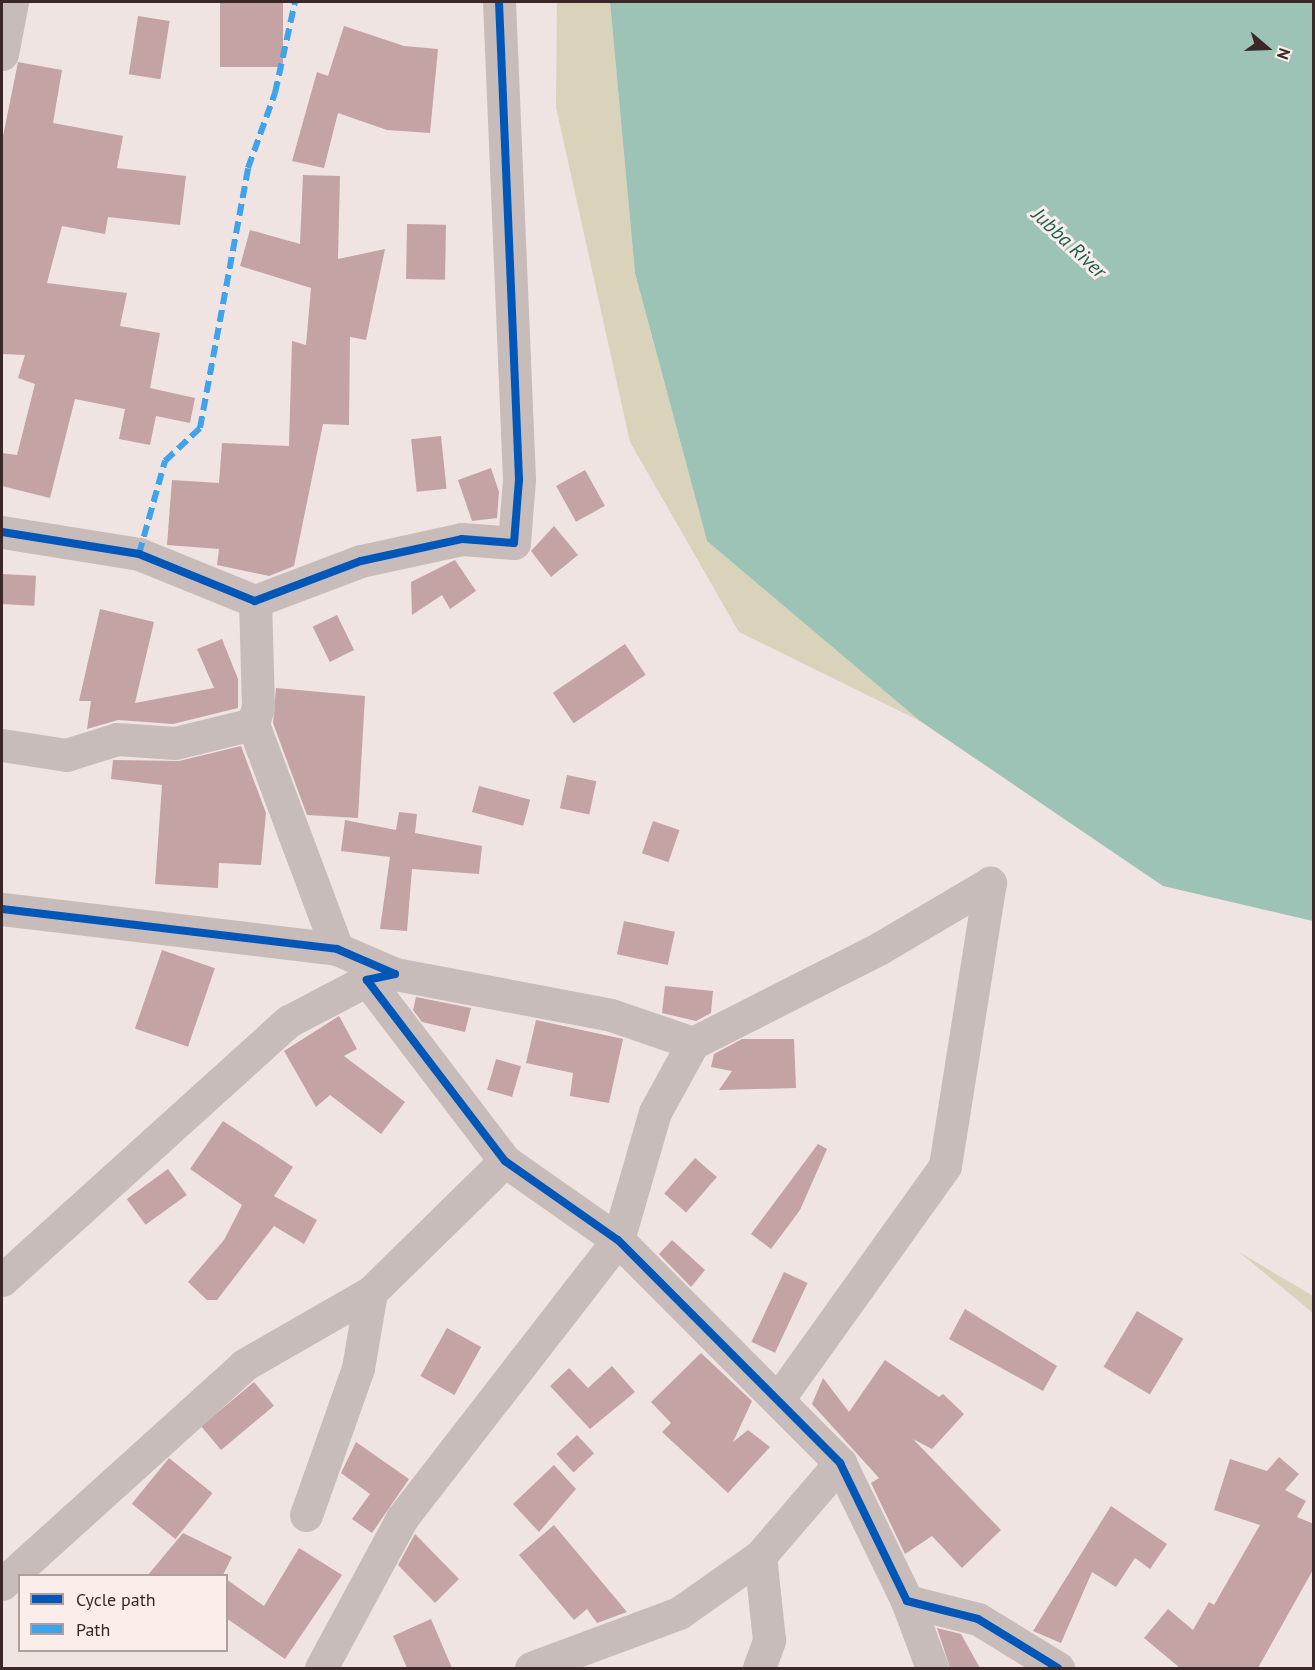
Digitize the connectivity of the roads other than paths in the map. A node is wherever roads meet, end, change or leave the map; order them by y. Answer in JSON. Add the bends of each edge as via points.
{"nodes":[{"id":1,"x":12,"y":2,"type":"edge"},
{"id":2,"x":499,"y":2,"type":"edge"},
{"id":3,"x":2,"y":54,"type":"edge"},
{"id":4,"x":2,"y":532,"type":"edge"},
{"id":5,"x":255,"y":601,"type":"junction"},
{"id":6,"x":253,"y":723,"type":"junction"},
{"id":7,"x":2,"y":745,"type":"edge"},
{"id":8,"x":2,"y":909,"type":"edge"},
{"id":9,"x":337,"y":949,"type":"junction"},
{"id":10,"x":381,"y":977,"type":"junction"},
{"id":11,"x":693,"y":1043,"type":"junction"},
{"id":12,"x":506,"y":1161,"type":"junction"},
{"id":13,"x":618,"y":1240,"type":"junction"},
{"id":14,"x":2,"y":1280,"type":"edge"},
{"id":15,"x":371,"y":1292,"type":"junction"},
{"id":16,"x":779,"y":1398,"type":"junction"},
{"id":17,"x":840,"y":1463,"type":"junction"},
{"id":18,"x":306,"y":1515,"type":"dead end"},
{"id":19,"x":760,"y":1556,"type":"junction"},
{"id":20,"x":2,"y":1584,"type":"edge"},
{"id":21,"x":907,"y":1601,"type":"junction"},
{"id":22,"x":321,"y":1668,"type":"edge"},
{"id":23,"x":531,"y":1668,"type":"edge"},
{"id":24,"x":759,"y":1668,"type":"edge"},
{"id":25,"x":932,"y":1668,"type":"edge"},
{"id":26,"x":1059,"y":1668,"type":"edge"}],
"edges":[{"from":1,"to":3,"type":"street"},
{"from":2,"to":5,"type":"street","via":[[519,478],[514,543],[462,539],[361,561]]},
{"from":4,"to":5,"type":"street","via":[[139,554]]},
{"from":5,"to":6,"type":"street","via":[[258,707]]},
{"from":6,"to":7,"type":"street","via":[[175,743],[117,739],[66,754]]},
{"from":6,"to":9,"type":"street"},
{"from":8,"to":9,"type":"street"},
{"from":9,"to":10,"type":"street"},
{"from":10,"to":11,"type":"street","via":[[611,1015]]},
{"from":10,"to":12,"type":"street"},
{"from":10,"to":14,"type":"street","via":[[289,1021]]},
{"from":11,"to":13,"type":"street","via":[[655,1112]]},
{"from":11,"to":16,"type":"street","via":[[880,948],[990,884],[945,1166]]},
{"from":12,"to":13,"type":"street"},
{"from":12,"to":15,"type":"street"},
{"from":13,"to":16,"type":"street"},
{"from":13,"to":22,"type":"street","via":[[402,1518]]},
{"from":15,"to":18,"type":"street","via":[[358,1368]]},
{"from":15,"to":20,"type":"street","via":[[244,1365]]},
{"from":16,"to":17,"type":"street"},
{"from":17,"to":19,"type":"street"},
{"from":17,"to":21,"type":"street"},
{"from":19,"to":23,"type":"street","via":[[679,1613]]},
{"from":19,"to":24,"type":"street","via":[[769,1640]]},
{"from":21,"to":25,"type":"street"},
{"from":21,"to":26,"type":"street","via":[[978,1619]]}]}
